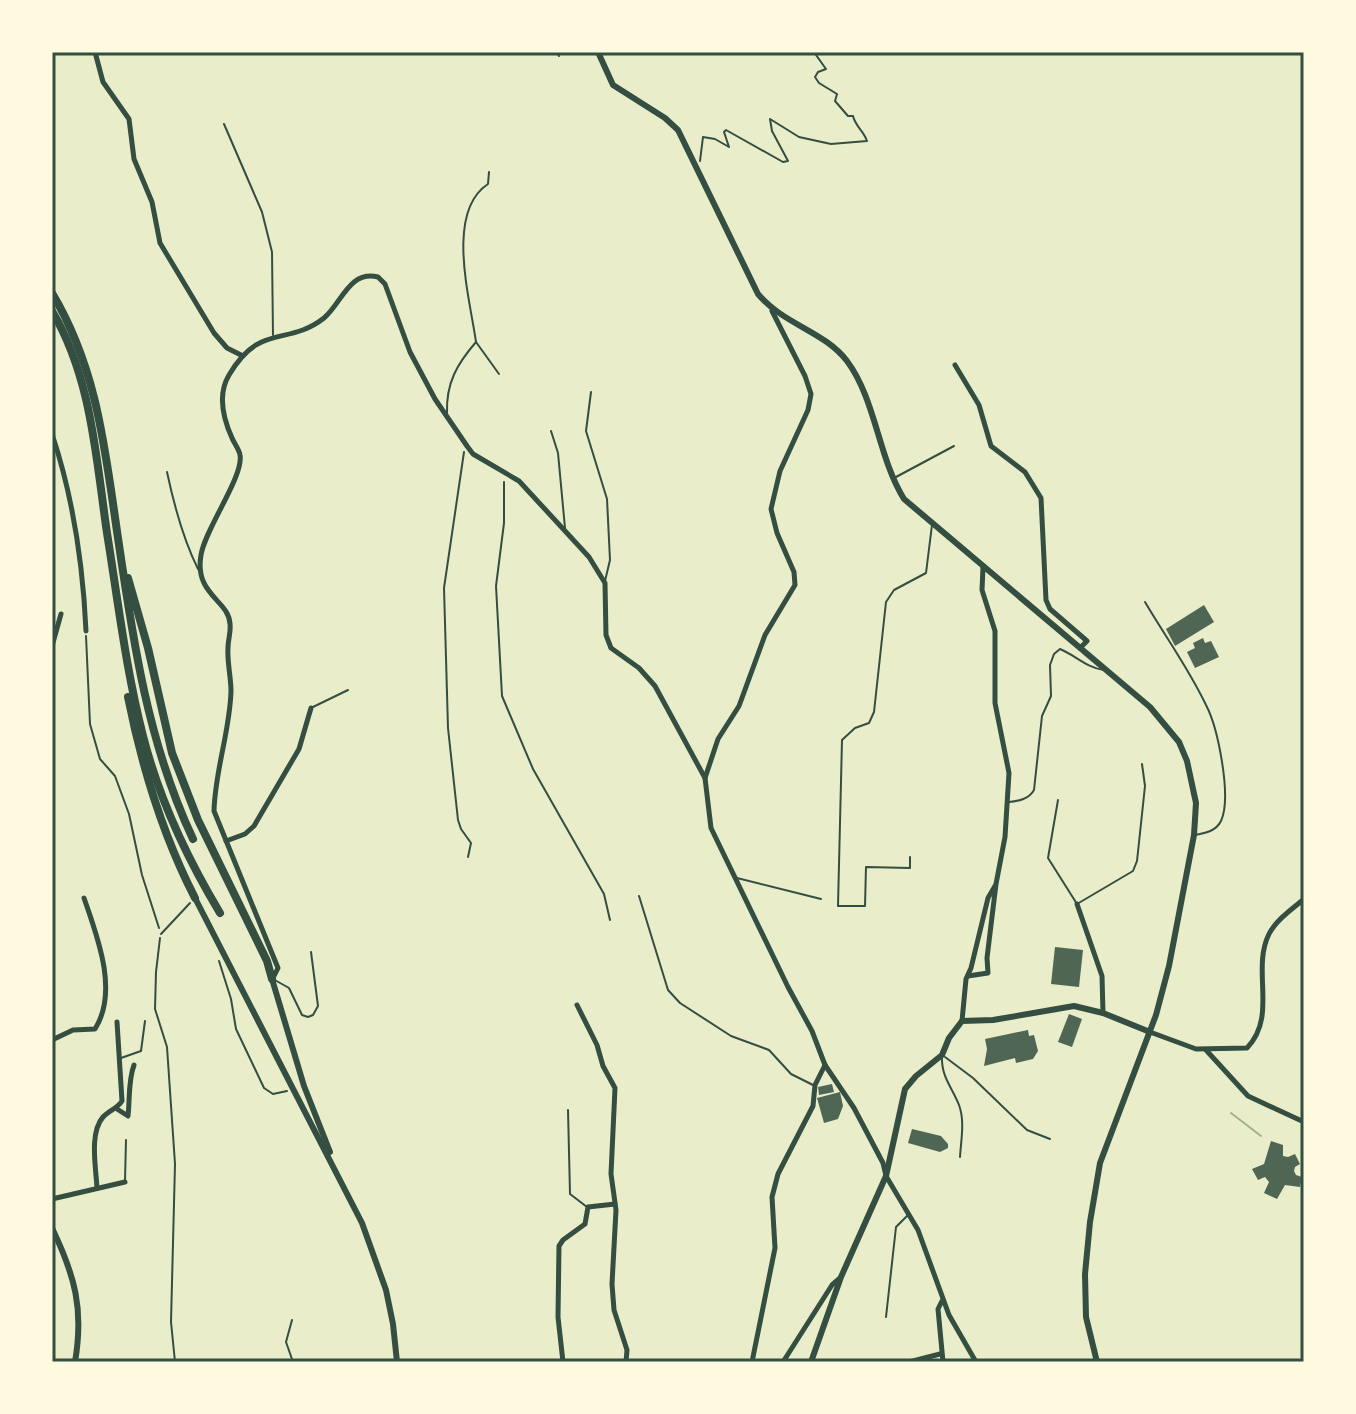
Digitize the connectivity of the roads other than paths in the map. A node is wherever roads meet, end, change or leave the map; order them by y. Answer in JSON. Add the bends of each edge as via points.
{"nodes":[{"id":1,"x":95,"y":52,"type":"edge"},
{"id":2,"x":598,"y":52,"type":"edge"},
{"id":3,"x":224,"y":124,"type":"dead end"},
{"id":4,"x":489,"y":172,"type":"dead end"},
{"id":5,"x":52,"y":293,"type":"edge"},
{"id":6,"x":52,"y":311,"type":"edge"},
{"id":7,"x":772,"y":311,"type":"junction"},
{"id":8,"x":273,"y":336,"type":"junction"},
{"id":9,"x":476,"y":342,"type":"junction"},
{"id":10,"x":243,"y":356,"type":"junction"},
{"id":11,"x":955,"y":365,"type":"dead end"},
{"id":12,"x":499,"y":374,"type":"dead end"},
{"id":13,"x":591,"y":392,"type":"dead end"},
{"id":14,"x":448,"y":418,"type":"junction"},
{"id":15,"x":551,"y":431,"type":"dead end"},
{"id":16,"x":52,"y":434,"type":"edge"},
{"id":17,"x":954,"y":446,"type":"dead end"},
{"id":18,"x":167,"y":472,"type":"dead end"},
{"id":19,"x":892,"y":479,"type":"junction"},
{"id":20,"x":932,"y":524,"type":"junction"},
{"id":21,"x":565,"y":529,"type":"junction"},
{"id":22,"x":120,"y":554,"type":"junction"},
{"id":23,"x":983,"y":567,"type":"junction"},
{"id":24,"x":203,"y":578,"type":"junction"},
{"id":25,"x":605,"y":583,"type":"junction"},
{"id":26,"x":1145,"y":602,"type":"dead end"},
{"id":27,"x":61,"y":614,"type":"dead end"},
{"id":28,"x":86,"y":631,"type":"road end"},
{"id":29,"x":52,"y":646,"type":"edge"},
{"id":30,"x":1081,"y":647,"type":"junction"},
{"id":31,"x":126,"y":656,"type":"junction"},
{"id":32,"x":1107,"y":670,"type":"junction"},
{"id":33,"x":348,"y":690,"type":"dead end"},
{"id":34,"x":311,"y":708,"type":"joint"},
{"id":35,"x":1142,"y":764,"type":"dead end"},
{"id":36,"x":705,"y":778,"type":"junction"},
{"id":37,"x":1058,"y":800,"type":"dead end"},
{"id":38,"x":1008,"y":802,"type":"junction"},
{"id":39,"x":1194,"y":835,"type":"junction"},
{"id":40,"x":193,"y":839,"type":"dead end"},
{"id":41,"x":226,"y":841,"type":"junction"},
{"id":42,"x":910,"y":857,"type":"dead end"},
{"id":43,"x":736,"y":878,"type":"junction"},
{"id":44,"x":996,"y":886,"type":"junction"},
{"id":45,"x":639,"y":896,"type":"dead end"},
{"id":46,"x":84,"y":898,"type":"dead end"},
{"id":47,"x":821,"y":899,"type":"dead end"},
{"id":48,"x":1304,"y":899,"type":"edge"},
{"id":49,"x":193,"y":900,"type":"junction"},
{"id":50,"x":1077,"y":904,"type":"junction"},
{"id":51,"x":220,"y":913,"type":"dead end"},
{"id":52,"x":161,"y":934,"type":"road end"},
{"id":53,"x":311,"y":952,"type":"dead end"},
{"id":54,"x":968,"y":976,"type":"junction"},
{"id":55,"x":272,"y":979,"type":"junction"},
{"id":56,"x":577,"y":1005,"type":"dead end"},
{"id":57,"x":1103,"y":1013,"type":"junction"},
{"id":58,"x":145,"y":1021,"type":"dead end"},
{"id":59,"x":962,"y":1021,"type":"junction"},
{"id":60,"x":117,"y":1022,"type":"dead end"},
{"id":61,"x":1150,"y":1032,"type":"junction"},
{"id":62,"x":52,"y":1040,"type":"edge"},
{"id":63,"x":1205,"y":1050,"type":"junction"},
{"id":64,"x":942,"y":1055,"type":"junction"},
{"id":65,"x":120,"y":1058,"type":"junction"},
{"id":66,"x":134,"y":1065,"type":"dead end"},
{"id":67,"x":825,"y":1065,"type":"junction"},
{"id":68,"x":815,"y":1085,"type":"junction"},
{"id":69,"x":117,"y":1109,"type":"junction"},
{"id":70,"x":568,"y":1110,"type":"dead end"},
{"id":71,"x":1304,"y":1122,"type":"edge"},
{"id":72,"x":1050,"y":1139,"type":"dead end"},
{"id":73,"x":126,"y":1140,"type":"dead end"},
{"id":74,"x":960,"y":1157,"type":"dead end"},
{"id":75,"x":886,"y":1176,"type":"junction"},
{"id":76,"x":125,"y":1182,"type":"joint"},
{"id":77,"x":97,"y":1188,"type":"junction"},
{"id":78,"x":349,"y":1195,"type":"junction"},
{"id":79,"x":52,"y":1199,"type":"edge"},
{"id":80,"x":615,"y":1204,"type":"junction"},
{"id":81,"x":588,"y":1207,"type":"junction"},
{"id":82,"x":909,"y":1215,"type":"junction"},
{"id":83,"x":52,"y":1228,"type":"edge"},
{"id":84,"x":841,"y":1277,"type":"junction"},
{"id":85,"x":943,"y":1300,"type":"junction"},
{"id":86,"x":886,"y":1317,"type":"dead end"},
{"id":87,"x":292,"y":1320,"type":"dead end"},
{"id":88,"x":940,"y":1354,"type":"junction"},
{"id":89,"x":75,"y":1362,"type":"edge"},
{"id":90,"x":293,"y":1362,"type":"edge"},
{"id":91,"x":397,"y":1362,"type":"edge"},
{"id":92,"x":563,"y":1362,"type":"edge"},
{"id":93,"x":626,"y":1362,"type":"edge"},
{"id":94,"x":752,"y":1362,"type":"edge"},
{"id":95,"x":783,"y":1362,"type":"edge"},
{"id":96,"x":811,"y":1362,"type":"edge"},
{"id":97,"x":909,"y":1362,"type":"edge"},
{"id":98,"x":943,"y":1362,"type":"edge"},
{"id":99,"x":976,"y":1362,"type":"edge"},
{"id":100,"x":1097,"y":1362,"type":"edge"}],
"edges":[{"from":1,"to":10,"type":"street","via":[[103,82],[129,119],[134,159],[152,202],[160,243],[214,333]]},
{"from":2,"to":7,"type":"street","via":[[613,85],[678,130],[758,294]]},
{"from":3,"to":8,"type":"lane","via":[[262,212],[272,252]]},
{"from":4,"to":9,"type":"lane","via":[[488,184],[469,206],[464,243]]},
{"from":5,"to":22,"type":"highway","via":[[89,371]]},
{"from":6,"to":31,"type":"highway","via":[[86,399]]},
{"from":7,"to":19,"type":"street","via":[[831,345],[854,371]]},
{"from":7,"to":36,"type":"street","via":[[811,394],[771,509],[795,585],[765,635]]},
{"from":8,"to":10,"type":"street"},
{"from":8,"to":14,"type":"street","via":[[311,327],[355,280],[378,277],[410,352]]},
{"from":9,"to":12,"type":"lane"},
{"from":9,"to":14,"type":"lane","via":[[450,380]]},
{"from":10,"to":24,"type":"street","via":[[222,394],[223,413],[241,456],[238,473],[200,557]]},
{"from":11,"to":30,"type":"street","via":[[979,405],[991,446],[1025,472],[1041,498],[1046,600],[1087,641]]},
{"from":13,"to":25,"type":"lane","via":[[586,431],[607,499],[610,560]]},
{"from":14,"to":21,"type":"street","via":[[473,454],[519,481]]},
{"from":15,"to":21,"type":"lane"},
{"from":16,"to":28,"type":"street","via":[[74,520]]},
{"from":17,"to":19,"type":"lane"},
{"from":18,"to":24,"type":"lane","via":[[190,554]]},
{"from":19,"to":20,"type":"street","via":[[904,499]]},
{"from":20,"to":23,"type":"street"},
{"from":20,"to":42,"type":"lane","via":[[926,573],[894,590],[886,602],[874,712],[869,723],[842,740],[838,906],[865,906],[866,867],[910,868]]},
{"from":21,"to":25,"type":"street"},
{"from":22,"to":40,"type":"highway","via":[[147,706]]},
{"from":22,"to":55,"type":"highway","via":[[172,753]]},
{"from":23,"to":30,"type":"street"},
{"from":23,"to":38,"type":"street","via":[[982,590],[995,631],[995,703],[1009,773]]},
{"from":24,"to":41,"type":"street","via":[[205,589],[227,611],[231,623],[231,691],[214,811]]},
{"from":25,"to":36,"type":"street","via":[[611,648],[655,686]]},
{"from":26,"to":39,"type":"lane","via":[[1208,709],[1225,773],[1220,823],[1211,832]]},
{"from":27,"to":29,"type":"street"},
{"from":30,"to":32,"type":"street"},
{"from":31,"to":49,"type":"highway","via":[[126,684],[145,771]]},
{"from":31,"to":51,"type":"highway","via":[[155,776],[180,842]]},
{"from":32,"to":38,"type":"lane","via":[[1093,669],[1060,649],[1054,654],[1034,790],[1022,800]]},
{"from":32,"to":39,"type":"street","via":[[1150,707],[1179,742],[1194,786]]},
{"from":33,"to":34,"type":"lane"},
{"from":34,"to":41,"type":"street","via":[[299,749],[254,826]]},
{"from":35,"to":50,"type":"lane","via":[[1145,786],[1133,871]]},
{"from":36,"to":43,"type":"street","via":[[711,828]]},
{"from":37,"to":50,"type":"lane","via":[[1048,858]]},
{"from":38,"to":44,"type":"street"},
{"from":39,"to":61,"type":"street","via":[[1169,966]]},
{"from":41,"to":55,"type":"street","via":[[278,968]]},
{"from":43,"to":47,"type":"lane"},
{"from":43,"to":67,"type":"street"},
{"from":44,"to":54,"type":"street","via":[[988,898]]},
{"from":44,"to":54,"type":"street","via":[[988,973]]},
{"from":45,"to":68,"type":"lane","via":[[668,990],[680,1003],[731,1036],[769,1050],[791,1074]]},
{"from":46,"to":62,"type":"street","via":[[102,952],[100,1020],[95,1029],[73,1030]]},
{"from":48,"to":63,"type":"street","via":[[1268,935],[1263,1012],[1251,1045]]},
{"from":49,"to":52,"type":"lane"},
{"from":49,"to":78,"type":"street"},
{"from":50,"to":57,"type":"street","via":[[1102,976]]},
{"from":53,"to":55,"type":"lane","via":[[318,1006],[313,1015],[302,1015],[289,988]]},
{"from":54,"to":59,"type":"street"},
{"from":55,"to":78,"type":"street","via":[[304,1086]]},
{"from":56,"to":80,"type":"street","via":[[615,1088]]},
{"from":57,"to":59,"type":"street","via":[[1074,1006]]},
{"from":57,"to":61,"type":"street"},
{"from":58,"to":65,"type":"lane","via":[[141,1051]]},
{"from":59,"to":64,"type":"street"},
{"from":60,"to":65,"type":"street"},
{"from":61,"to":63,"type":"street"},
{"from":61,"to":100,"type":"street","via":[[1104,1151],[1090,1222],[1086,1317]]},
{"from":63,"to":71,"type":"street","via":[[1248,1096]]},
{"from":64,"to":72,"type":"lane","via":[[1027,1130]]},
{"from":64,"to":74,"type":"lane","via":[[941,1070],[959,1105]]},
{"from":64,"to":75,"type":"street","via":[[905,1089]]},
{"from":65,"to":69,"type":"street","via":[[122,1101]]},
{"from":66,"to":69,"type":"street","via":[[128,1116]]},
{"from":67,"to":68,"type":"street"},
{"from":67,"to":75,"type":"street","via":[[854,1108]]},
{"from":68,"to":94,"type":"street","via":[[813,1106],[772,1197],[775,1248]]},
{"from":69,"to":77,"type":"street","via":[[105,1113],[98,1125]]},
{"from":70,"to":81,"type":"lane","via":[[570,1194]]},
{"from":73,"to":76,"type":"lane"},
{"from":75,"to":82,"type":"street"},
{"from":75,"to":84,"type":"street"},
{"from":76,"to":77,"type":"street"},
{"from":77,"to":79,"type":"street"},
{"from":78,"to":91,"type":"street","via":[[386,1290]]},
{"from":80,"to":81,"type":"street"},
{"from":80,"to":93,"type":"street","via":[[614,1310]]},
{"from":81,"to":92,"type":"street","via":[[585,1224],[559,1246]]},
{"from":82,"to":85,"type":"street"},
{"from":82,"to":86,"type":"lane","via":[[896,1227]]},
{"from":83,"to":89,"type":"street","via":[[77,1293]]},
{"from":84,"to":95,"type":"street"},
{"from":84,"to":96,"type":"street"},
{"from":85,"to":88,"type":"street","via":[[938,1309]]},
{"from":85,"to":99,"type":"street"},
{"from":87,"to":90,"type":"lane","via":[[286,1342]]},
{"from":88,"to":97,"type":"street"},
{"from":88,"to":98,"type":"street"}]}
